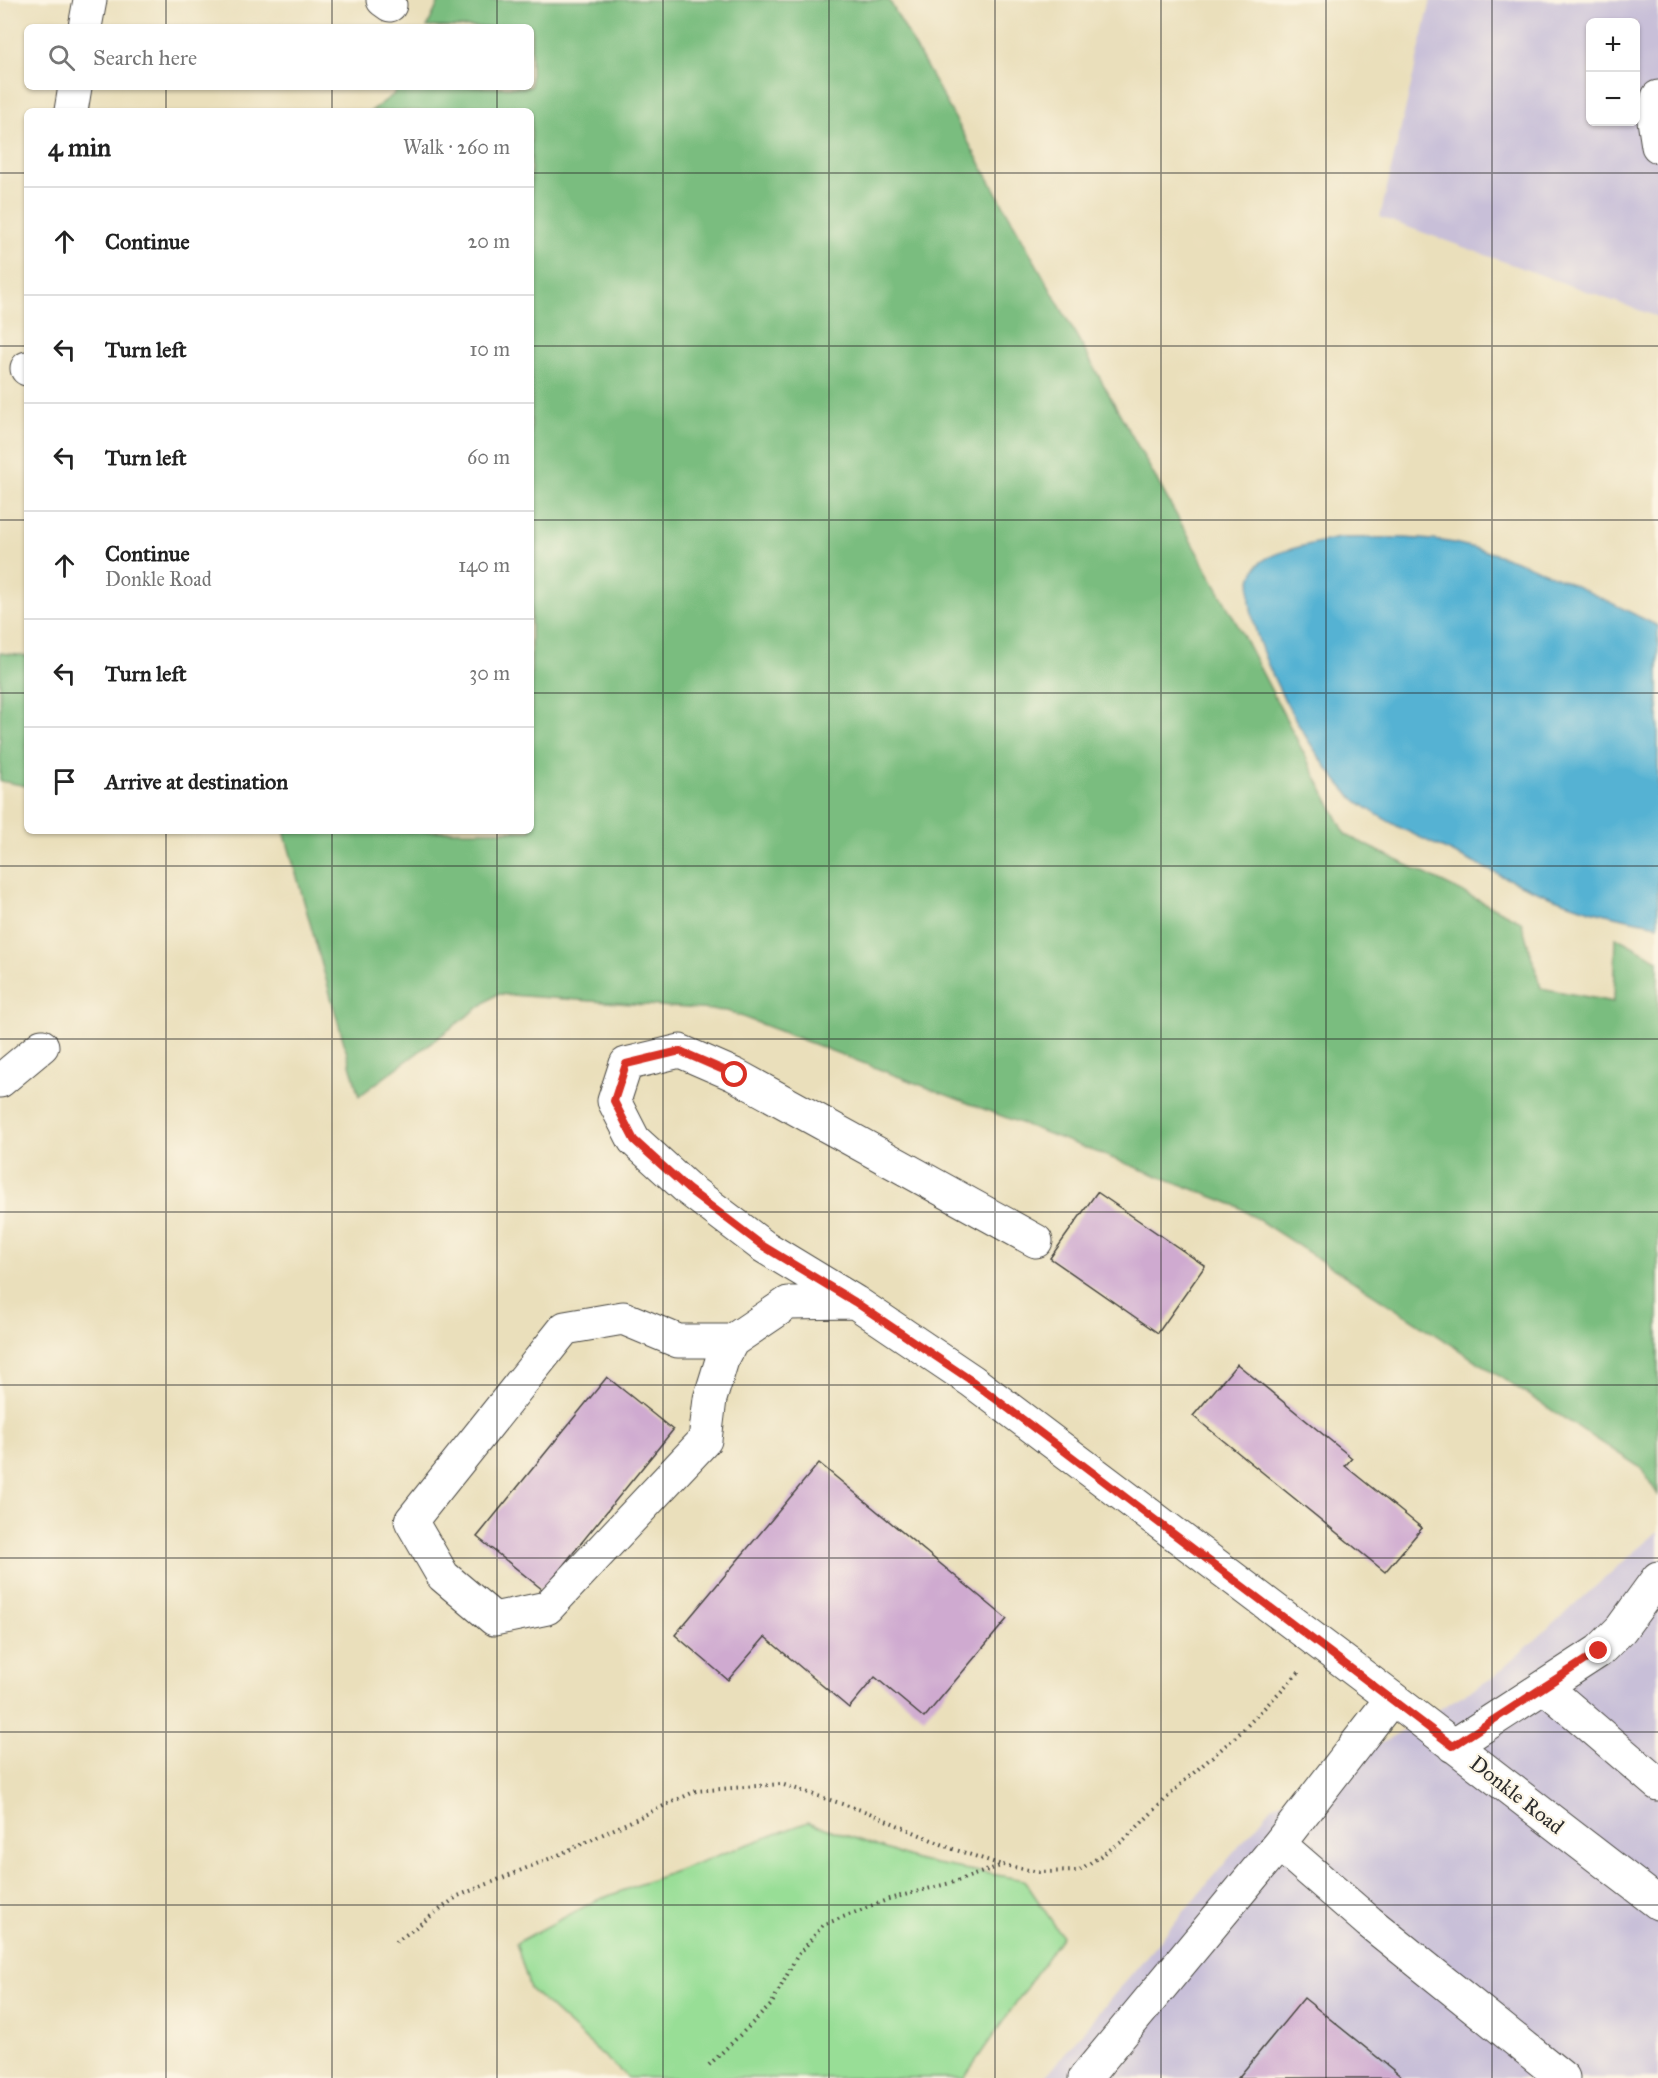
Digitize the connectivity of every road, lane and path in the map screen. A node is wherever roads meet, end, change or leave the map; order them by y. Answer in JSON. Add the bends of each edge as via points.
{"nodes":[{"id":1,"x":90,"y":0,"type":"edge"},
{"id":2,"x":86,"y":24,"type":"edge"},
{"id":3,"x":74,"y":90,"type":"edge"},
{"id":4,"x":1658,"y":97,"type":"edge"},
{"id":5,"x":72,"y":108,"type":"edge"},
{"id":6,"x":1658,"y":146,"type":"edge"},
{"id":7,"x":42,"y":1046,"type":"dead end"},
{"id":8,"x":0,"y":1081,"type":"edge"},
{"id":9,"x":1036,"y":1241,"type":"dead end"},
{"id":10,"x":855,"y":1302,"type":"junction"},
{"id":11,"x":732,"y":1341,"type":"junction"},
{"id":12,"x":1658,"y":1578,"type":"edge"},
{"id":13,"x":1300,"y":1672,"type":"dead end"},
{"id":14,"x":1545,"y":1686,"type":"junction"},
{"id":15,"x":1392,"y":1698,"type":"junction"},
{"id":16,"x":1453,"y":1746,"type":"junction"},
{"id":17,"x":1658,"y":1784,"type":"edge"},
{"id":18,"x":1280,"y":1844,"type":"junction"},
{"id":19,"x":1003,"y":1865,"type":"junction"},
{"id":20,"x":1658,"y":1903,"type":"edge"},
{"id":21,"x":396,"y":1942,"type":"dead end"},
{"id":22,"x":709,"y":2065,"type":"dead end"},
{"id":23,"x":1085,"y":2078,"type":"edge"},
{"id":24,"x":1563,"y":2078,"type":"edge"}],
"edges":[{"from":1,"to":2,"type":"street"},
{"from":3,"to":5,"type":"street"},
{"from":4,"to":6,"type":"street","via":[[1654,120]]},
{"from":7,"to":8,"type":"street"},
{"from":9,"to":10,"type":"street","name":"Donkle Road","via":[[735,1075],[680,1051],[626,1064],[614,1101],[634,1140],[688,1189],[763,1246]]},
{"from":10,"to":11,"type":"street","via":[[788,1303]]},
{"from":10,"to":15,"type":"street","name":"Donkle Road","via":[[972,1381]]},
{"from":11,"to":11,"type":"street","via":[[710,1399],[705,1440],[547,1608],[494,1619],[443,1576],[411,1521],[565,1328],[623,1318],[678,1341]]},
{"from":12,"to":14,"type":"street","via":[[1621,1629],[1599,1651]]},
{"from":13,"to":19,"type":"path","via":[[1123,1841],[1078,1871],[1039,1872]]},
{"from":14,"to":16,"type":"street"},
{"from":14,"to":17,"type":"street"},
{"from":15,"to":16,"type":"street","name":"Donkle Road"},
{"from":15,"to":18,"type":"street"},
{"from":16,"to":20,"type":"street","name":"Donkle Road"},
{"from":18,"to":23,"type":"street"},
{"from":18,"to":24,"type":"street","via":[[1369,1922]]},
{"from":19,"to":21,"type":"path","via":[[953,1849],[867,1812],[781,1784],[696,1791],[458,1896]]},
{"from":19,"to":22,"type":"path","via":[[889,1899],[823,1925],[796,1958],[771,2005]]}]}
